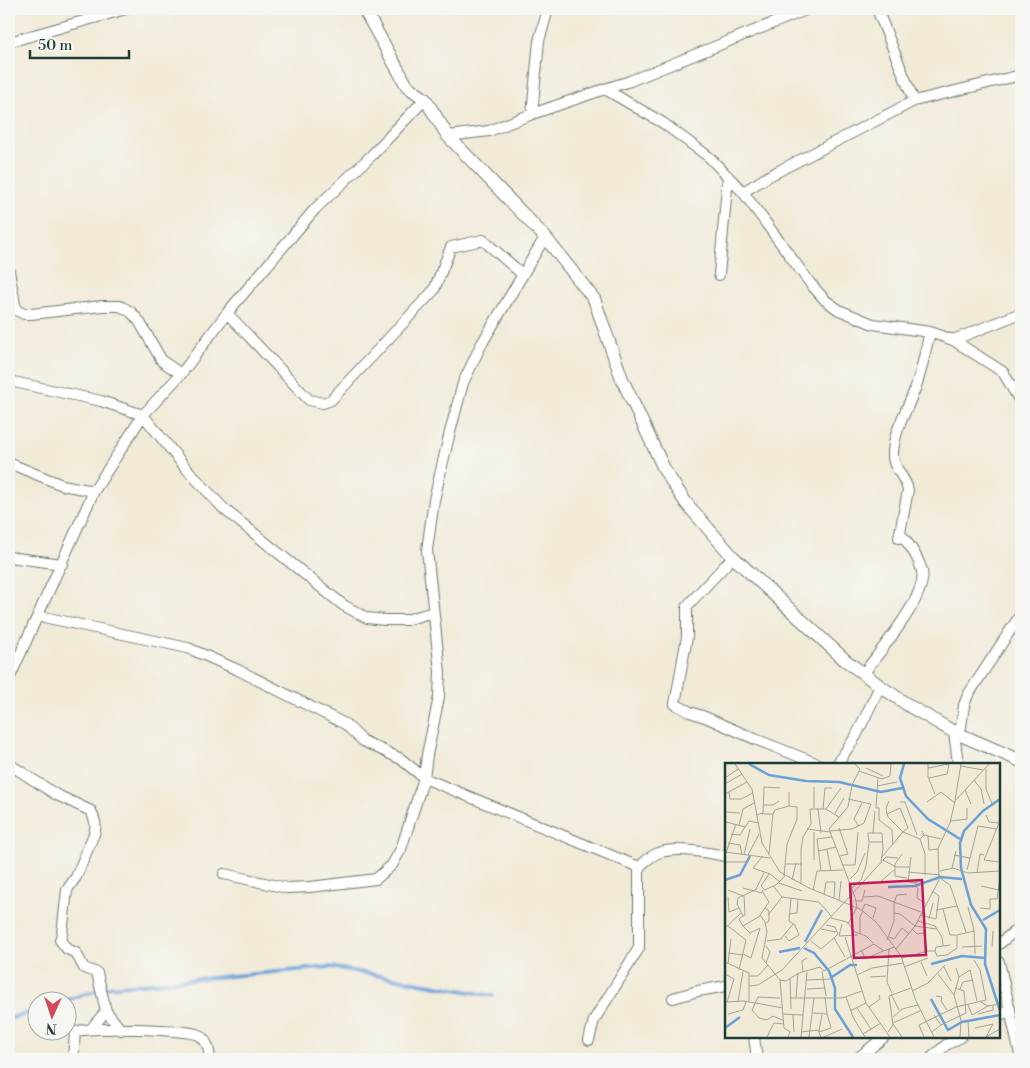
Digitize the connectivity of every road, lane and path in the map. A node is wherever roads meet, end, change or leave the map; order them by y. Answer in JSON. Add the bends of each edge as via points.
{"nodes":[{"id":1,"x":126,"y":9,"type":"edge"},
{"id":2,"x":364,"y":9,"type":"edge"},
{"id":3,"x":548,"y":9,"type":"edge"},
{"id":4,"x":808,"y":9,"type":"edge"},
{"id":5,"x":877,"y":9,"type":"edge"},
{"id":6,"x":779,"y":14,"type":"edge"},
{"id":7,"x":9,"y":42,"type":"edge"},
{"id":8,"x":1021,"y":75,"type":"edge"},
{"id":9,"x":605,"y":89,"type":"junction"},
{"id":10,"x":425,"y":100,"type":"junction"},
{"id":11,"x":914,"y":102,"type":"junction"},
{"id":12,"x":532,"y":114,"type":"junction"},
{"id":13,"x":448,"y":136,"type":"junction"},
{"id":14,"x":728,"y":176,"type":"junction"},
{"id":15,"x":743,"y":192,"type":"junction"},
{"id":16,"x":545,"y":237,"type":"junction"},
{"id":17,"x":9,"y":271,"type":"edge"},
{"id":18,"x":522,"y":274,"type":"junction"},
{"id":19,"x":719,"y":275,"type":"dead end"},
{"id":20,"x":1021,"y":312,"type":"edge"},
{"id":21,"x":227,"y":313,"type":"junction"},
{"id":22,"x":930,"y":332,"type":"junction"},
{"id":23,"x":953,"y":340,"type":"junction"},
{"id":24,"x":181,"y":374,"type":"junction"},
{"id":25,"x":9,"y":381,"type":"edge"},
{"id":26,"x":1021,"y":403,"type":"edge"},
{"id":27,"x":143,"y":415,"type":"junction"},
{"id":28,"x":9,"y":463,"type":"edge"},
{"id":29,"x":94,"y":492,"type":"junction"},
{"id":30,"x":9,"y":557,"type":"edge"},
{"id":31,"x":733,"y":558,"type":"junction"},
{"id":32,"x":62,"y":564,"type":"junction"},
{"id":33,"x":433,"y":612,"type":"junction"},
{"id":34,"x":1021,"y":614,"type":"edge"},
{"id":35,"x":39,"y":616,"type":"junction"},
{"id":36,"x":864,"y":674,"type":"junction"},
{"id":37,"x":9,"y":680,"type":"edge"},
{"id":38,"x":880,"y":686,"type":"junction"},
{"id":39,"x":954,"y":732,"type":"junction"},
{"id":40,"x":1021,"y":762,"type":"edge"},
{"id":41,"x":815,"y":763,"type":"edge"},
{"id":42,"x":839,"y":763,"type":"edge"},
{"id":43,"x":958,"y":763,"type":"edge"},
{"id":44,"x":9,"y":764,"type":"edge"},
{"id":45,"x":424,"y":778,"type":"junction"},
{"id":46,"x":725,"y":856,"type":"edge"},
{"id":47,"x":639,"y":867,"type":"junction"},
{"id":48,"x":224,"y":874,"type":"dead end"},
{"id":49,"x":1021,"y":926,"type":"edge"},
{"id":50,"x":1000,"y":943,"type":"edge"},
{"id":51,"x":1000,"y":966,"type":"edge"},
{"id":52,"x":725,"y":986,"type":"edge"},
{"id":53,"x":673,"y":998,"type":"dead end"},
{"id":54,"x":1010,"y":1009,"type":"junction"},
{"id":55,"x":106,"y":1011,"type":"junction"},
{"id":56,"x":1000,"y":1015,"type":"edge"},
{"id":57,"x":91,"y":1029,"type":"junction"},
{"id":58,"x":121,"y":1030,"type":"junction"},
{"id":59,"x":754,"y":1038,"type":"edge"},
{"id":60,"x":883,"y":1038,"type":"edge"},
{"id":61,"x":959,"y":1038,"type":"edge"},
{"id":62,"x":589,"y":1040,"type":"dead end"},
{"id":63,"x":73,"y":1059,"type":"edge"},
{"id":64,"x":210,"y":1059,"type":"edge"},
{"id":65,"x":758,"y":1059,"type":"edge"},
{"id":66,"x":857,"y":1059,"type":"edge"},
{"id":67,"x":930,"y":1059,"type":"edge"},
{"id":68,"x":1021,"y":1059,"type":"edge"}],
"edges":[{"from":1,"to":7,"type":"street"},
{"from":2,"to":10,"type":"street","via":[[407,86]]},
{"from":3,"to":12,"type":"street","via":[[539,41]]},
{"from":4,"to":6,"type":"street"},
{"from":5,"to":11,"type":"street"},
{"from":6,"to":9,"type":"street","via":[[630,81]]},
{"from":8,"to":11,"type":"street"},
{"from":9,"to":12,"type":"street"},
{"from":9,"to":14,"type":"street","via":[[663,123],[709,157]]},
{"from":10,"to":13,"type":"street"},
{"from":10,"to":21,"type":"street","via":[[315,209]]},
{"from":11,"to":15,"type":"street"},
{"from":12,"to":13,"type":"street","via":[[489,130]]},
{"from":13,"to":16,"type":"street"},
{"from":14,"to":15,"type":"street"},
{"from":14,"to":19,"type":"street"},
{"from":15,"to":22,"type":"street","via":[[825,300],[839,310],[873,324]]},
{"from":16,"to":18,"type":"street"},
{"from":16,"to":31,"type":"street","via":[[594,299],[622,379],[665,471],[686,503]]},
{"from":17,"to":24,"type":"street","via":[[16,310],[31,314],[120,306],[139,321],[162,361]]},
{"from":18,"to":21,"type":"street","via":[[483,240],[451,248],[434,290],[331,400],[323,403],[309,400]]},
{"from":18,"to":33,"type":"street","via":[[463,383],[449,436],[434,500],[427,550]]},
{"from":20,"to":23,"type":"street"},
{"from":21,"to":24,"type":"street"},
{"from":22,"to":23,"type":"street"},
{"from":22,"to":36,"type":"street","via":[[916,387],[899,425],[892,454],[908,490],[899,538],[903,537],[914,551],[922,571],[921,588],[912,607]]},
{"from":23,"to":26,"type":"street","via":[[1003,372]]},
{"from":24,"to":27,"type":"street"},
{"from":25,"to":27,"type":"street","via":[[101,401]]},
{"from":27,"to":29,"type":"street"},
{"from":27,"to":33,"type":"street","via":[[224,509],[343,605],[367,618],[385,620],[406,620]]},
{"from":28,"to":29,"type":"street","via":[[62,485]]},
{"from":29,"to":32,"type":"street"},
{"from":30,"to":32,"type":"street"},
{"from":31,"to":36,"type":"street"},
{"from":31,"to":41,"type":"street","via":[[687,606],[687,637],[675,704]]},
{"from":32,"to":35,"type":"street"},
{"from":33,"to":45,"type":"street","via":[[440,697]]},
{"from":34,"to":39,"type":"street","via":[[968,695],[961,727]]},
{"from":35,"to":37,"type":"street"},
{"from":35,"to":45,"type":"street","via":[[188,648],[345,724],[363,741],[401,759]]},
{"from":36,"to":38,"type":"street"},
{"from":38,"to":39,"type":"street"},
{"from":38,"to":42,"type":"street","via":[[856,736]]},
{"from":39,"to":40,"type":"street"},
{"from":39,"to":43,"type":"street"},
{"from":44,"to":55,"type":"street","via":[[55,794],[91,811],[94,818],[94,834],[67,890],[60,940],[67,949],[76,953],[84,968],[97,973]]},
{"from":45,"to":47,"type":"street"},
{"from":45,"to":48,"type":"street","via":[[401,849],[392,865],[376,879],[287,888]]},
{"from":46,"to":47,"type":"street","via":[[672,850],[648,858]]},
{"from":47,"to":62,"type":"street","via":[[639,948],[594,1020]]},
{"from":49,"to":50,"type":"street"},
{"from":51,"to":54,"type":"street"},
{"from":52,"to":53,"type":"street"},
{"from":54,"to":56,"type":"street"},
{"from":54,"to":68,"type":"street"},
{"from":55,"to":57,"type":"street"},
{"from":55,"to":58,"type":"street"},
{"from":57,"to":58,"type":"street"},
{"from":57,"to":63,"type":"street","via":[[75,1032]]},
{"from":58,"to":64,"type":"street","via":[[179,1031],[198,1035],[209,1048]]},
{"from":59,"to":65,"type":"street"},
{"from":60,"to":66,"type":"street"},
{"from":61,"to":67,"type":"street"}]}
